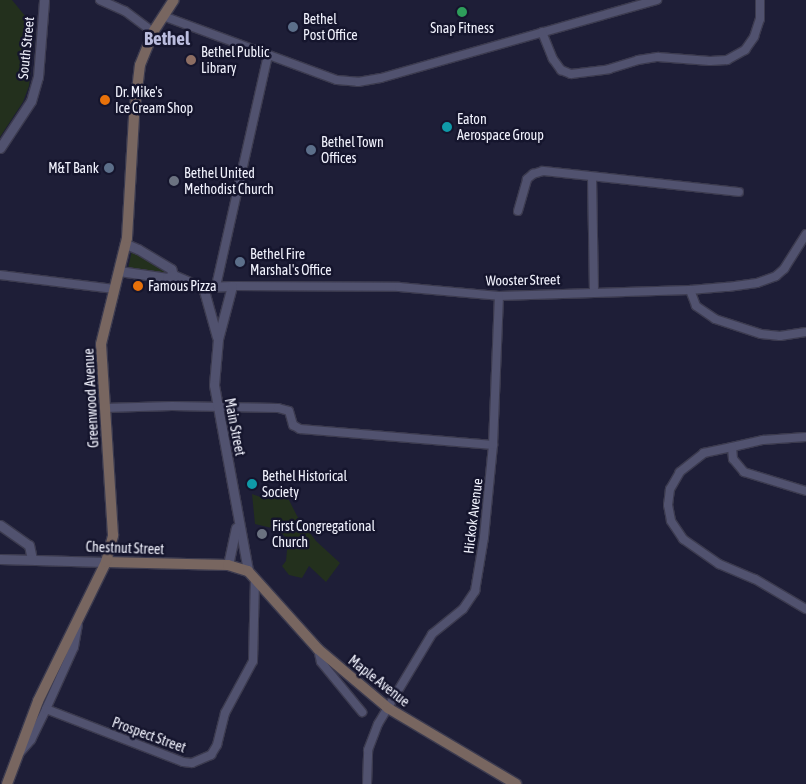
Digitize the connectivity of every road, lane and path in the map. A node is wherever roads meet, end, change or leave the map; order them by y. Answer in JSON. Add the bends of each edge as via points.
{"nodes":[{"id":1,"x":44,"y":0,"type":"edge"},
{"id":2,"x":100,"y":0,"type":"edge"},
{"id":3,"x":174,"y":0,"type":"edge"},
{"id":4,"x":657,"y":0,"type":"edge"},
{"id":5,"x":760,"y":0,"type":"edge"},
{"id":6,"x":163,"y":16,"type":"junction"},
{"id":7,"x":152,"y":32,"type":"junction"},
{"id":8,"x":542,"y":32,"type":"junction"},
{"id":9,"x":268,"y":55,"type":"junction"},
{"id":10,"x":0,"y":148,"type":"edge"},
{"id":11,"x":592,"y":177,"type":"junction"},
{"id":12,"x":739,"y":192,"type":"dead end"},
{"id":13,"x":518,"y":211,"type":"dead end"},
{"id":14,"x":806,"y":234,"type":"edge"},
{"id":15,"x":126,"y":244,"type":"junction"},
{"id":16,"x":118,"y":271,"type":"junction"},
{"id":17,"x":0,"y":275,"type":"edge"},
{"id":18,"x":173,"y":275,"type":"junction"},
{"id":19,"x":216,"y":286,"type":"junction"},
{"id":20,"x":232,"y":286,"type":"junction"},
{"id":21,"x":203,"y":287,"type":"junction"},
{"id":22,"x":114,"y":289,"type":"junction"},
{"id":23,"x":690,"y":290,"type":"junction"},
{"id":24,"x":594,"y":292,"type":"junction"},
{"id":25,"x":499,"y":296,"type":"junction"},
{"id":26,"x":806,"y":332,"type":"edge"},
{"id":27,"x":218,"y":339,"type":"junction"},
{"id":28,"x":216,"y":407,"type":"junction"},
{"id":29,"x":104,"y":408,"type":"junction"},
{"id":30,"x":806,"y":437,"type":"edge"},
{"id":31,"x":493,"y":445,"type":"junction"},
{"id":32,"x":732,"y":447,"type":"junction"},
{"id":33,"x":806,"y":491,"type":"edge"},
{"id":34,"x":237,"y":520,"type":"junction"},
{"id":35,"x":0,"y":525,"type":"edge"},
{"id":36,"x":0,"y":559,"type":"edge"},
{"id":37,"x":32,"y":559,"type":"junction"},
{"id":38,"x":106,"y":562,"type":"junction"},
{"id":39,"x":228,"y":565,"type":"junction"},
{"id":40,"x":252,"y":575,"type":"junction"},
{"id":41,"x":806,"y":609,"type":"edge"},
{"id":42,"x":79,"y":617,"type":"junction"},
{"id":43,"x":318,"y":649,"type":"junction"},
{"id":44,"x":388,"y":708,"type":"junction"},
{"id":45,"x":46,"y":709,"type":"junction"},
{"id":46,"x":362,"y":712,"type":"dead end"},
{"id":47,"x":16,"y":756,"type":"junction"},
{"id":48,"x":7,"y":784,"type":"edge"},
{"id":49,"x":367,"y":784,"type":"edge"},
{"id":50,"x":516,"y":784,"type":"edge"}],
"edges":[{"from":1,"to":10,"type":"street","name":"South Street","via":[[38,78],[32,101]]},
{"from":2,"to":7,"type":"street","via":[[125,11]]},
{"from":3,"to":6,"type":"main road","name":"Greenwood Avenue"},
{"from":4,"to":8,"type":"street"},
{"from":5,"to":8,"type":"street","via":[[760,19],[754,37],[745,50],[727,60],[658,57],[571,74],[561,70],[553,59]]},
{"from":6,"to":7,"type":"main road","name":"Greenwood Avenue"},
{"from":6,"to":9,"type":"street"},
{"from":7,"to":15,"type":"main road","name":"Greenwood Avenue","via":[[140,64],[136,88]]},
{"from":8,"to":9,"type":"street","via":[[358,82],[337,80]]},
{"from":9,"to":19,"type":"street"},
{"from":11,"to":12,"type":"street"},
{"from":11,"to":13,"type":"street","via":[[543,171],[532,174],[522,191]]},
{"from":11,"to":24,"type":"street"},
{"from":14,"to":23,"type":"street","name":"Wooster Street","via":[[784,269],[768,281]]},
{"from":15,"to":16,"type":"main road","name":"Greenwood Avenue"},
{"from":15,"to":18,"type":"street","via":[[171,269]]},
{"from":16,"to":18,"type":"street","via":[[167,278]]},
{"from":16,"to":22,"type":"main road","name":"Greenwood Avenue"},
{"from":17,"to":22,"type":"street"},
{"from":18,"to":21,"type":"street"},
{"from":19,"to":20,"type":"street","name":"Wooster Street"},
{"from":19,"to":21,"type":"street","name":"Wooster Street"},
{"from":20,"to":25,"type":"street","name":"Wooster Street","via":[[399,287]]},
{"from":20,"to":27,"type":"street","name":"Main Street"},
{"from":21,"to":27,"type":"street","name":"Main Street"},
{"from":22,"to":29,"type":"main road","name":"Greenwood Avenue","via":[[101,344]]},
{"from":23,"to":24,"type":"street","name":"Wooster Street"},
{"from":23,"to":26,"type":"street","via":[[696,306],[715,319],[761,334],[780,336]]},
{"from":24,"to":25,"type":"street","name":"Wooster Street"},
{"from":25,"to":31,"type":"street","name":"Hickok Avenue"},
{"from":27,"to":28,"type":"street","name":"Main Street","via":[[214,385]]},
{"from":28,"to":29,"type":"street"},
{"from":28,"to":31,"type":"street","via":[[285,408],[292,415],[293,426],[300,429]]},
{"from":28,"to":34,"type":"street","name":"Main Street"},
{"from":29,"to":38,"type":"main road","name":"Greenwood Avenue","via":[[113,520]]},
{"from":30,"to":32,"type":"street","via":[[763,440]]},
{"from":31,"to":44,"type":"street","name":"Hickok Avenue","via":[[484,537],[474,591],[463,609],[432,634]]},
{"from":32,"to":33,"type":"street","via":[[733,459],[744,472]]},
{"from":32,"to":41,"type":"street","via":[[704,453],[680,472],[670,489],[671,521],[684,540],[719,564],[754,579]]},
{"from":34,"to":39,"type":"street","name":"Main Street"},
{"from":34,"to":40,"type":"street","name":"Main Street"},
{"from":35,"to":37,"type":"street","via":[[29,544]]},
{"from":36,"to":37,"type":"street","name":"Chestnut Street"},
{"from":37,"to":38,"type":"street","name":"Chestnut Street"},
{"from":38,"to":39,"type":"main road","name":"Chestnut Street"},
{"from":38,"to":42,"type":"main road","name":"Greenwood Avenue"},
{"from":39,"to":40,"type":"main road","name":"Chestnut Street"},
{"from":40,"to":43,"type":"main road","name":"Maple Avenue"},
{"from":40,"to":45,"type":"street","name":"Prospect Street","via":[[253,661],[224,713],[217,745],[211,755],[192,763],[184,762]]},
{"from":42,"to":45,"type":"street","via":[[74,647]]},
{"from":42,"to":47,"type":"main road","name":"Greenwood Avenue","via":[[38,701]]},
{"from":43,"to":44,"type":"main road","name":"Maple Avenue"},
{"from":43,"to":46,"type":"street","via":[[321,662]]},
{"from":44,"to":49,"type":"street","name":"Hickok Avenue","via":[[369,746]]},
{"from":44,"to":50,"type":"main road","name":"Maple Avenue"},
{"from":45,"to":47,"type":"street","via":[[31,740]]},
{"from":47,"to":48,"type":"main road","name":"Greenwood Avenue"}]}
